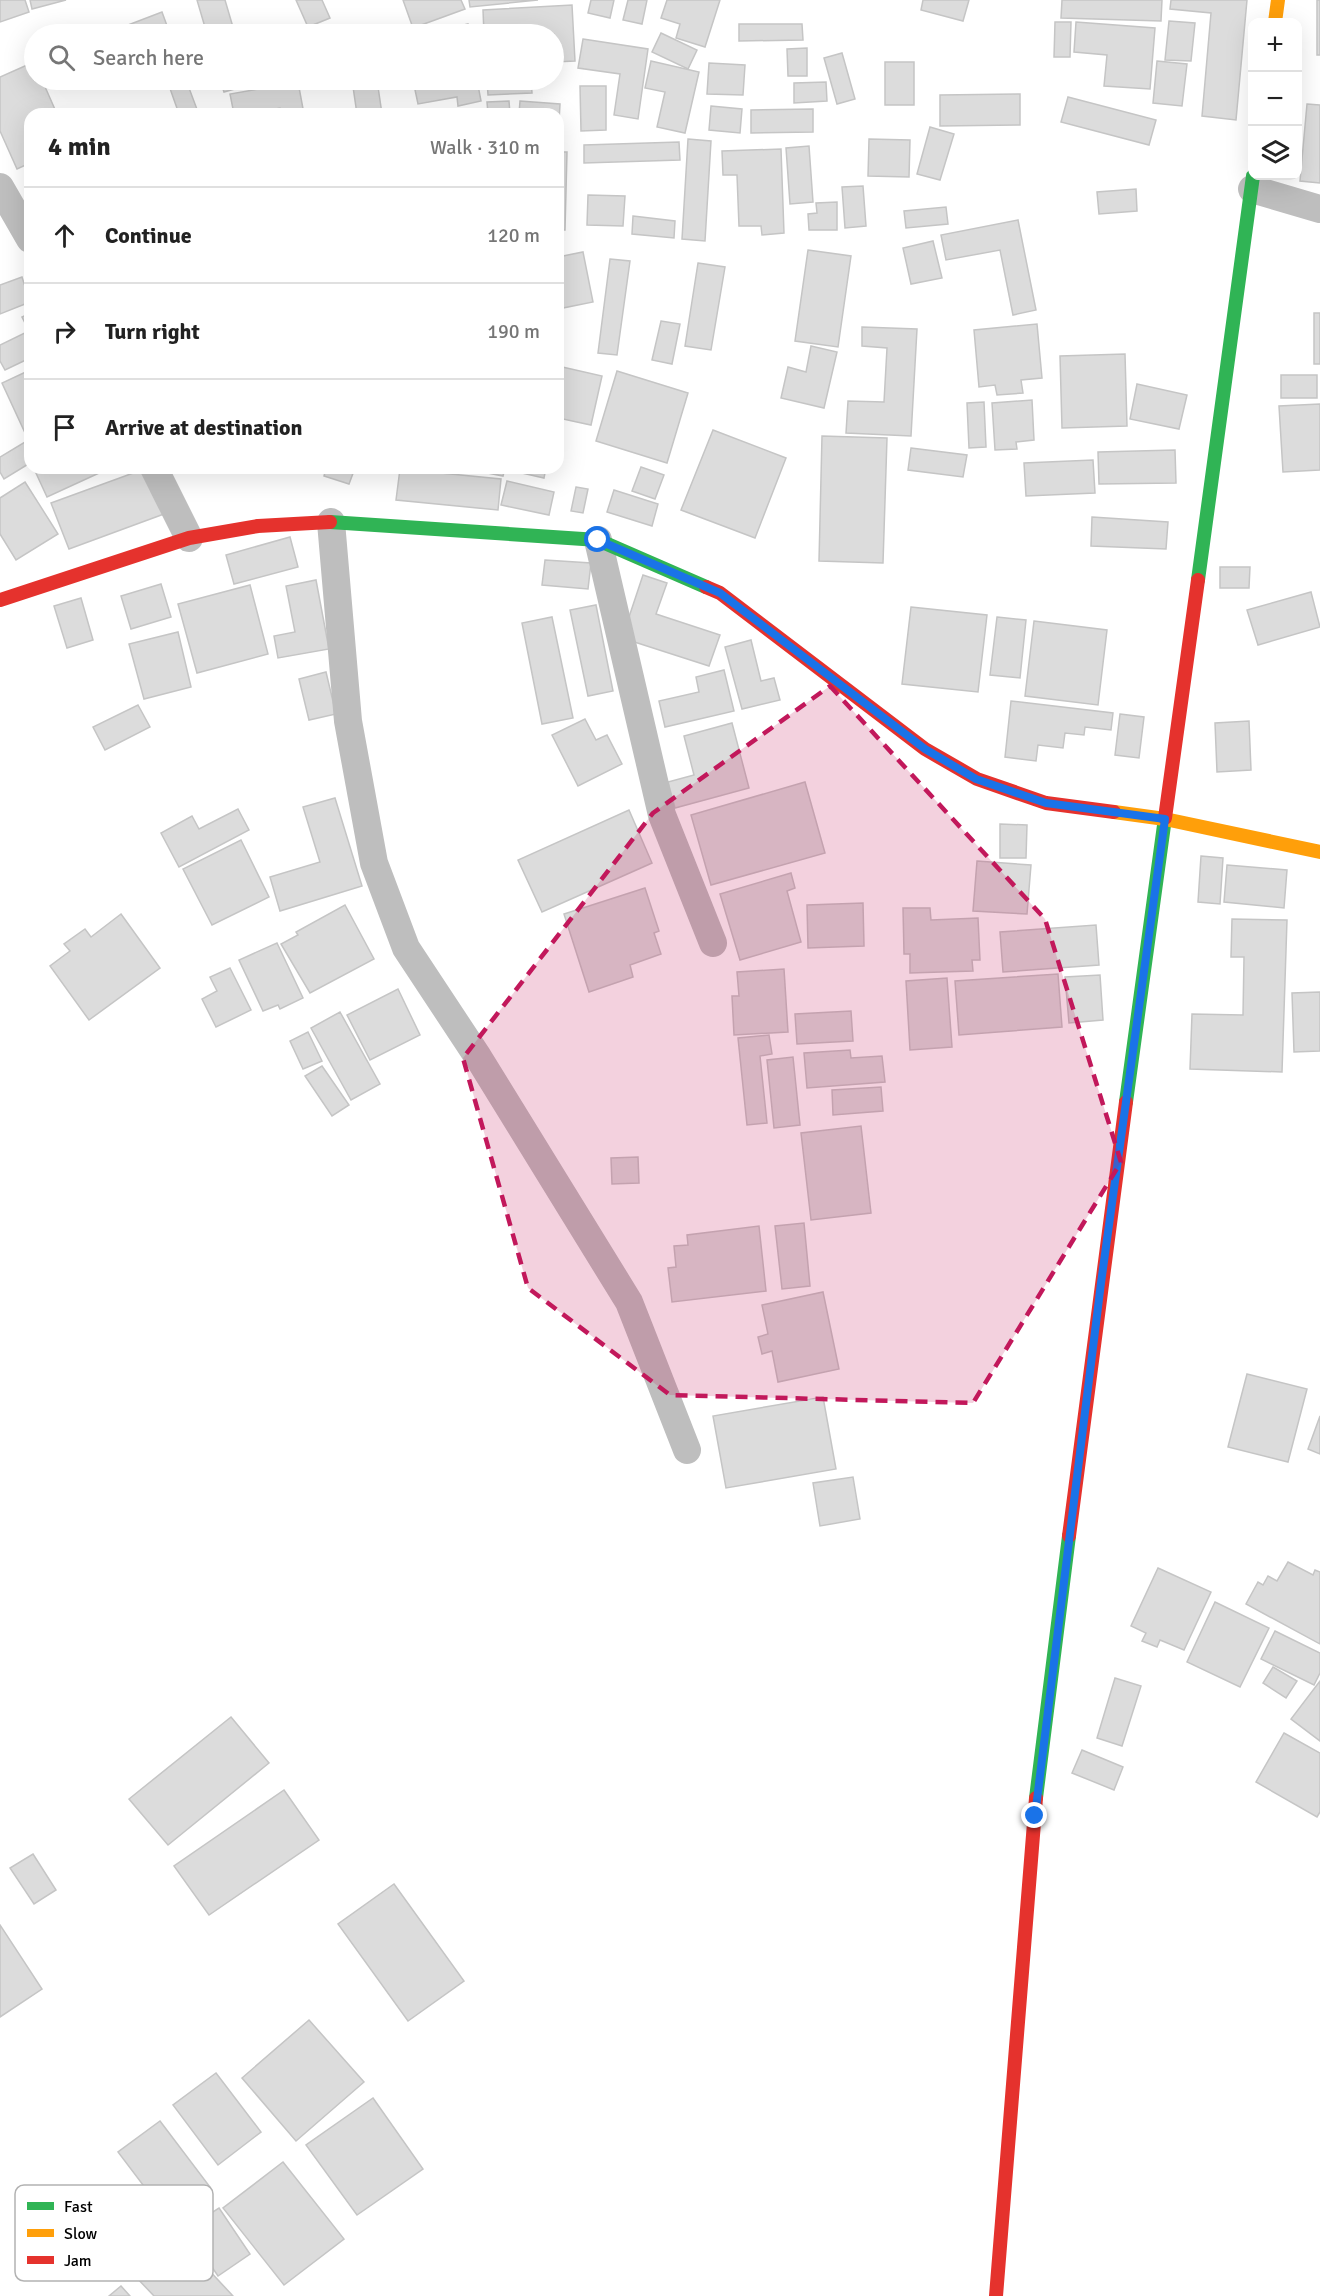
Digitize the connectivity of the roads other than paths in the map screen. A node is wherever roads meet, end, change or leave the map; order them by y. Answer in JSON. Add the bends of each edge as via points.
{"nodes":[{"id":1,"x":1278,"y":0,"type":"edge"},
{"id":2,"x":1276,"y":18,"type":"edge"},
{"id":3,"x":1252,"y":182,"type":"edge"},
{"id":4,"x":0,"y":188,"type":"edge"},
{"id":5,"x":1320,"y":209,"type":"edge"},
{"id":6,"x":24,"y":229,"type":"edge"},
{"id":7,"x":157,"y":474,"type":"edge"},
{"id":8,"x":331,"y":522,"type":"junction"},
{"id":9,"x":189,"y":538,"type":"junction"},
{"id":10,"x":598,"y":540,"type":"junction"},
{"id":11,"x":0,"y":600,"type":"edge"},
{"id":12,"x":1165,"y":819,"type":"junction"},
{"id":13,"x":1320,"y":852,"type":"edge"},
{"id":14,"x":713,"y":943,"type":"dead end"},
{"id":15,"x":687,"y":1450,"type":"dead end"},
{"id":16,"x":996,"y":2296,"type":"edge"}],
"edges":[{"from":1,"to":2,"type":"street"},
{"from":3,"to":5,"type":"street"},
{"from":3,"to":12,"type":"street"},
{"from":4,"to":6,"type":"street"},
{"from":7,"to":9,"type":"street"},
{"from":8,"to":9,"type":"street","via":[[258,526]]},
{"from":8,"to":10,"type":"street"},
{"from":8,"to":15,"type":"street","via":[[348,721],[374,863],[406,948],[484,1066],[629,1302]]},
{"from":9,"to":11,"type":"street"},
{"from":10,"to":12,"type":"street","via":[[720,593],[925,749],[976,779],[1046,803]]},
{"from":10,"to":14,"type":"street","via":[[662,815]]},
{"from":12,"to":13,"type":"street"},
{"from":12,"to":16,"type":"street","via":[[1101,1283],[1036,1805]]}]}
